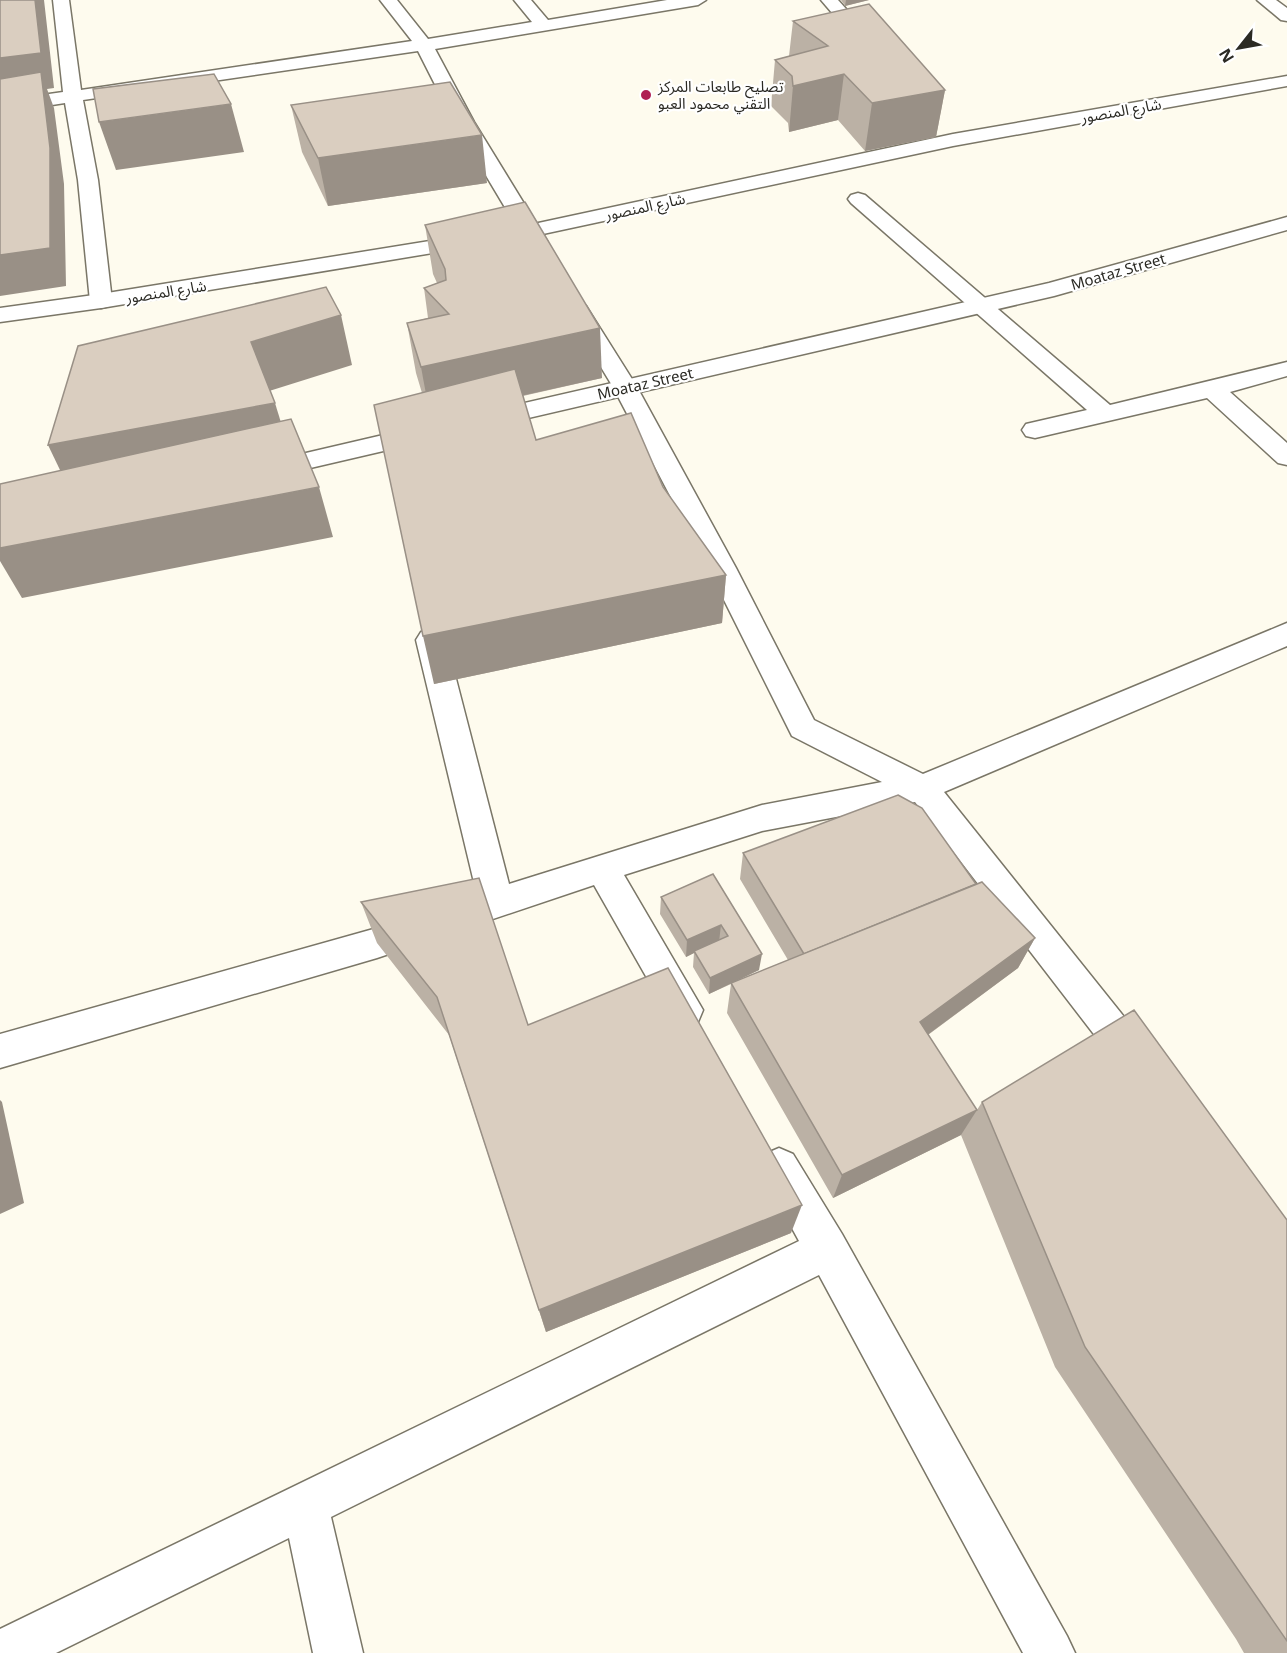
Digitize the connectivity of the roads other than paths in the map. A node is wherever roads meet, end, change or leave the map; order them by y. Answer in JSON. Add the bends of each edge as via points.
{"nodes":[{"id":1,"x":61,"y":0,"type":"edge"},
{"id":2,"x":388,"y":0,"type":"edge"},
{"id":3,"x":522,"y":0,"type":"edge"},
{"id":4,"x":698,"y":0,"type":"edge"},
{"id":5,"x":829,"y":0,"type":"edge"},
{"id":6,"x":1265,"y":0,"type":"edge"},
{"id":7,"x":1287,"y":16,"type":"edge"},
{"id":8,"x":543,"y":25,"type":"junction"},
{"id":9,"x":424,"y":45,"type":"junction"},
{"id":10,"x":883,"y":61,"type":"edge"},
{"id":11,"x":1287,"y":81,"type":"edge"},
{"id":12,"x":73,"y":96,"type":"junction"},
{"id":13,"x":0,"y":107,"type":"edge"},
{"id":14,"x":937,"y":123,"type":"dead end"},
{"id":15,"x":952,"y":140,"type":"junction"},
{"id":16,"x":858,"y":199,"type":"dead end"},
{"id":17,"x":1287,"y":223,"type":"edge"},
{"id":18,"x":530,"y":231,"type":"junction"},
{"id":19,"x":547,"y":260,"type":"edge"},
{"id":20,"x":565,"y":289,"type":"edge"},
{"id":21,"x":101,"y":301,"type":"junction"},
{"id":22,"x":982,"y":306,"type":"junction"},
{"id":23,"x":0,"y":315,"type":"edge"},
{"id":24,"x":1287,"y":369,"type":"edge"},
{"id":25,"x":625,"y":387,"type":"junction"},
{"id":26,"x":1212,"y":389,"type":"junction"},
{"id":27,"x":1107,"y":414,"type":"junction"},
{"id":28,"x":1035,"y":430,"type":"dead end"},
{"id":29,"x":1287,"y":457,"type":"edge"},
{"id":30,"x":243,"y":475,"type":"edge"},
{"id":31,"x":425,"y":616,"type":"edge"},
{"id":32,"x":1287,"y":634,"type":"edge"},
{"id":33,"x":922,"y":788,"type":"junction"},
{"id":34,"x":603,"y":869,"type":"junction"},
{"id":35,"x":497,"y":904,"type":"junction"},
{"id":36,"x":704,"y":1042,"type":"edge"},
{"id":37,"x":0,"y":1052,"type":"edge"},
{"id":38,"x":1156,"y":1086,"type":"edge"},
{"id":39,"x":763,"y":1140,"type":"edge"},
{"id":40,"x":827,"y":1249,"type":"junction"},
{"id":41,"x":305,"y":1505,"type":"junction"},
{"id":42,"x":3,"y":1653,"type":"edge"},
{"id":43,"x":338,"y":1653,"type":"edge"},
{"id":44,"x":1050,"y":1653,"type":"edge"}],
"edges":[{"from":1,"to":12,"type":"street"},
{"from":2,"to":9,"type":"street"},
{"from":3,"to":8,"type":"street"},
{"from":4,"to":8,"type":"street"},
{"from":5,"to":10,"type":"street"},
{"from":6,"to":7,"type":"street"},
{"from":8,"to":9,"type":"street"},
{"from":9,"to":12,"type":"street"},
{"from":9,"to":18,"type":"street","via":[[464,122]]},
{"from":11,"to":15,"type":"street","name":"شارع المنصور"},
{"from":12,"to":13,"type":"street"},
{"from":12,"to":21,"type":"street","via":[[88,180]]},
{"from":14,"to":15,"type":"street"},
{"from":15,"to":18,"type":"street","name":"شارع المنصور"},
{"from":16,"to":22,"type":"street"},
{"from":17,"to":22,"type":"street","name":"Moataz Street"},
{"from":18,"to":19,"type":"street"},
{"from":18,"to":21,"type":"street","name":"شارع المنصور"},
{"from":20,"to":25,"type":"street"},
{"from":21,"to":23,"type":"street","name":"شارع المنصور"},
{"from":22,"to":25,"type":"street","name":"Moataz Street"},
{"from":22,"to":27,"type":"street"},
{"from":24,"to":26,"type":"street"},
{"from":25,"to":30,"type":"street","name":"Moataz Street","via":[[456,427],[385,455]]},
{"from":25,"to":33,"type":"street","via":[[803,728]]},
{"from":26,"to":27,"type":"street"},
{"from":26,"to":29,"type":"street"},
{"from":27,"to":28,"type":"street"},
{"from":31,"to":35,"type":"street"},
{"from":32,"to":33,"type":"street"},
{"from":33,"to":34,"type":"street","via":[[762,818]]},
{"from":33,"to":38,"type":"street"},
{"from":34,"to":35,"type":"street"},
{"from":34,"to":36,"type":"street"},
{"from":35,"to":37,"type":"street","via":[[377,943]]},
{"from":39,"to":40,"type":"street"},
{"from":40,"to":41,"type":"street"},
{"from":40,"to":44,"type":"street"},
{"from":41,"to":42,"type":"street"},
{"from":41,"to":43,"type":"street"}]}
